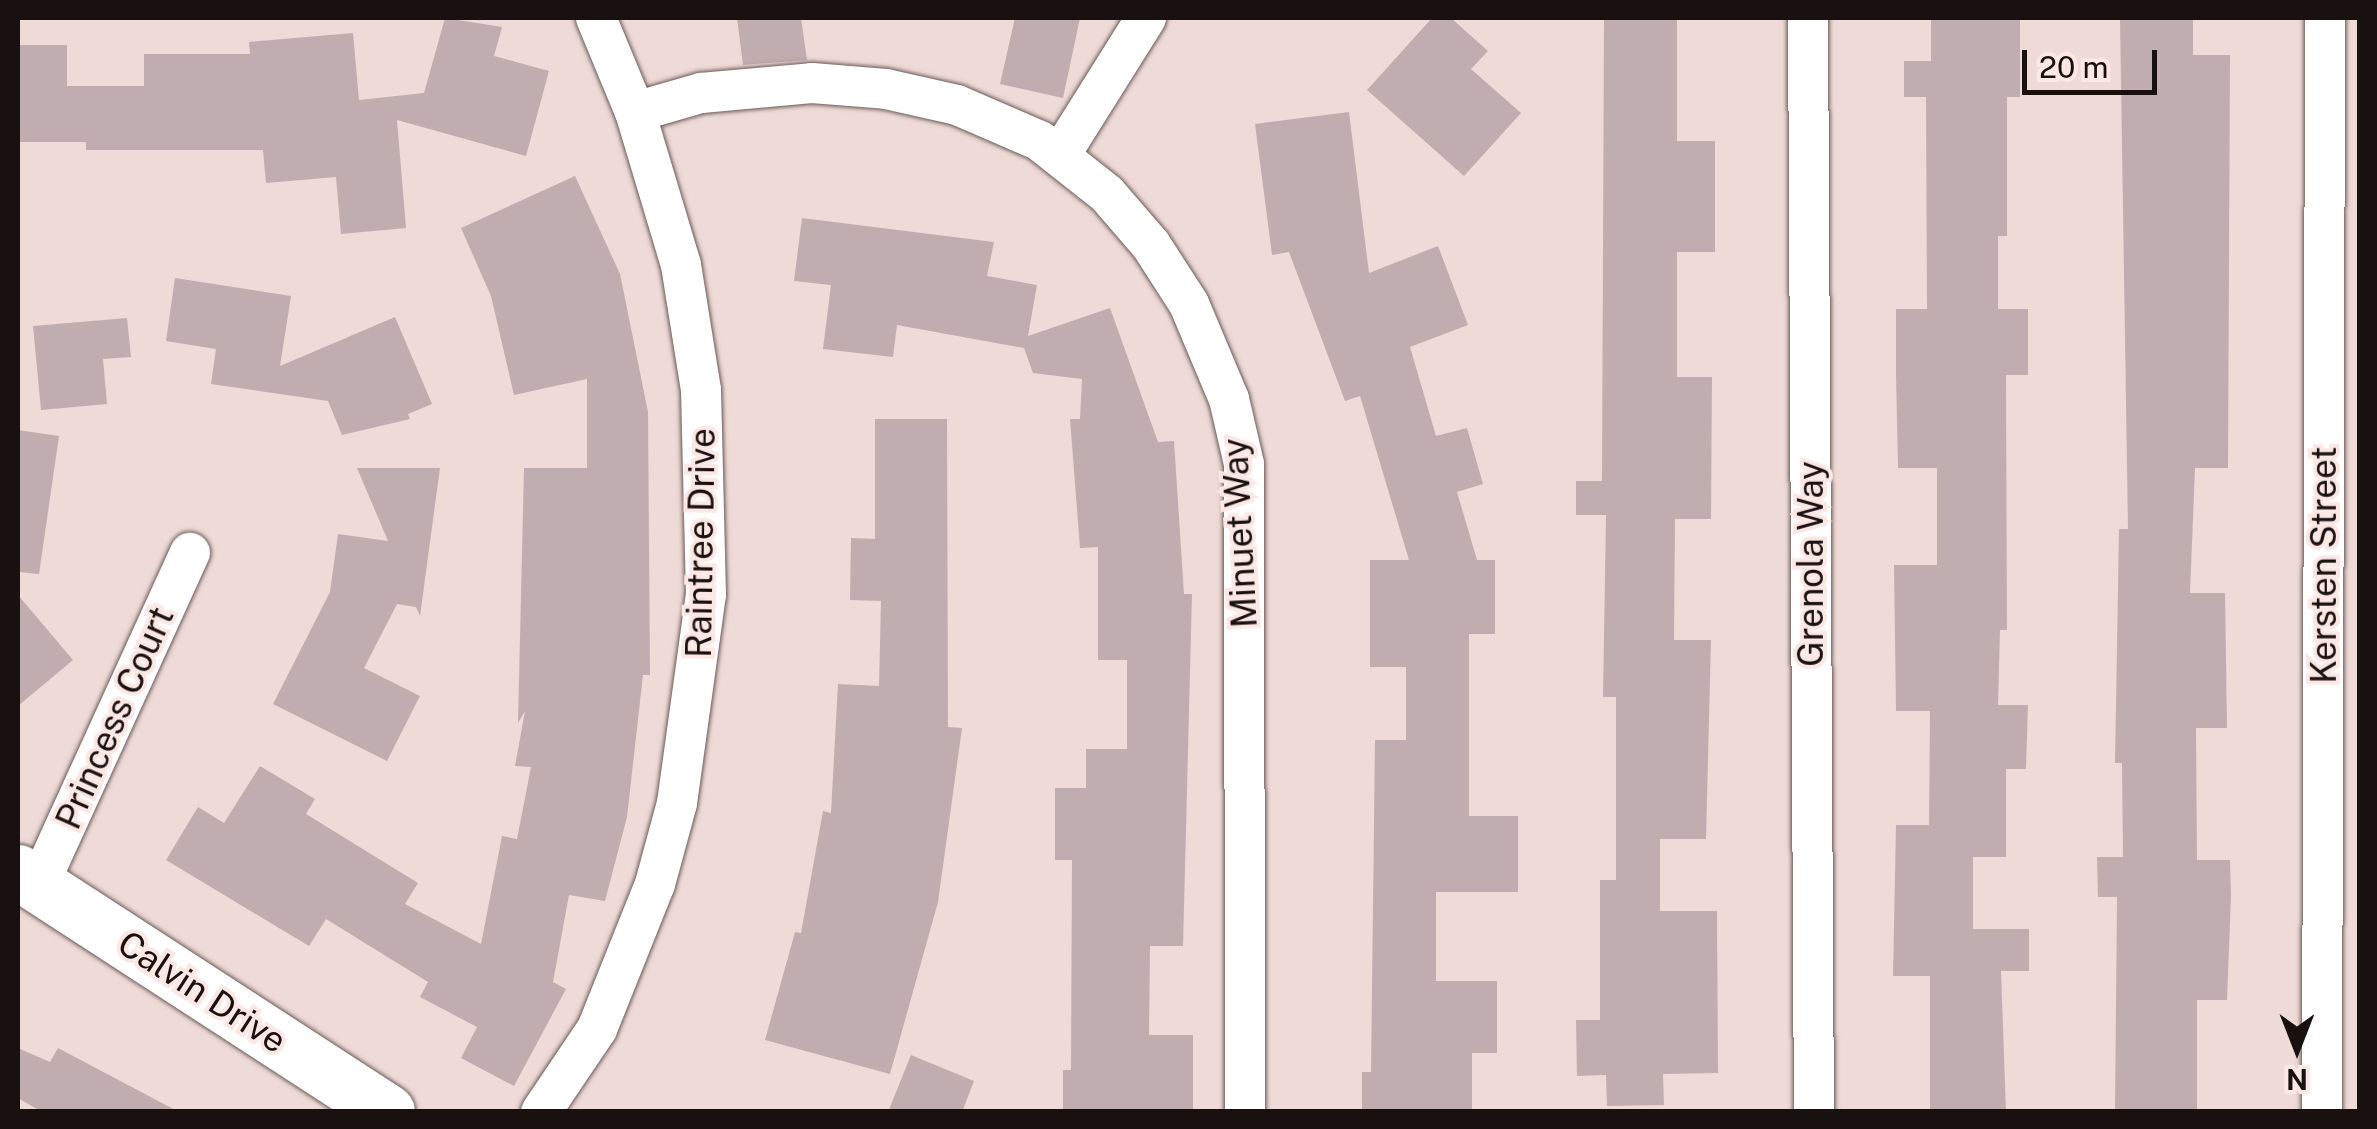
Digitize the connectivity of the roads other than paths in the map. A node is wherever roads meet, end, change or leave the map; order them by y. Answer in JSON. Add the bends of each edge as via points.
{"nodes":[{"id":1,"x":596,"y":18,"type":"edge"},
{"id":2,"x":1146,"y":18,"type":"edge"},
{"id":3,"x":1808,"y":18,"type":"edge"},
{"id":4,"x":2325,"y":18,"type":"edge"},
{"id":5,"x":635,"y":112,"type":"junction"},
{"id":6,"x":1060,"y":155,"type":"junction"},
{"id":7,"x":2342,"y":226,"type":"edge"},
{"id":8,"x":190,"y":553,"type":"dead end"},
{"id":9,"x":28,"y":878,"type":"edge"},
{"id":10,"x":386,"y":1112,"type":"edge"},
{"id":11,"x":541,"y":1112,"type":"edge"},
{"id":12,"x":1245,"y":1112,"type":"edge"},
{"id":13,"x":1814,"y":1112,"type":"edge"},
{"id":14,"x":2322,"y":1112,"type":"edge"}],
"edges":[{"from":1,"to":5,"type":"street","name":"Raintree Drive"},
{"from":2,"to":6,"type":"street"},
{"from":3,"to":13,"type":"street","name":"Grenola Way"},
{"from":4,"to":7,"type":"street","name":"Kersten Street"},
{"from":5,"to":6,"type":"street","name":"Minuet Way","via":[[701,93],[775,84],[886,88],[957,105]]},
{"from":5,"to":11,"type":"street","name":"Raintree Drive","via":[[681,265],[701,390],[708,474],[699,678],[654,884],[597,1029]]},
{"from":6,"to":12,"type":"street","name":"Minuet Way","via":[[1140,232],[1189,304],[1229,399],[1244,464]]},
{"from":7,"to":14,"type":"street","name":"Kersten Street"},
{"from":8,"to":9,"type":"street","name":"Princess Court"},
{"from":9,"to":10,"type":"street","name":"Calvin Drive"}]}
